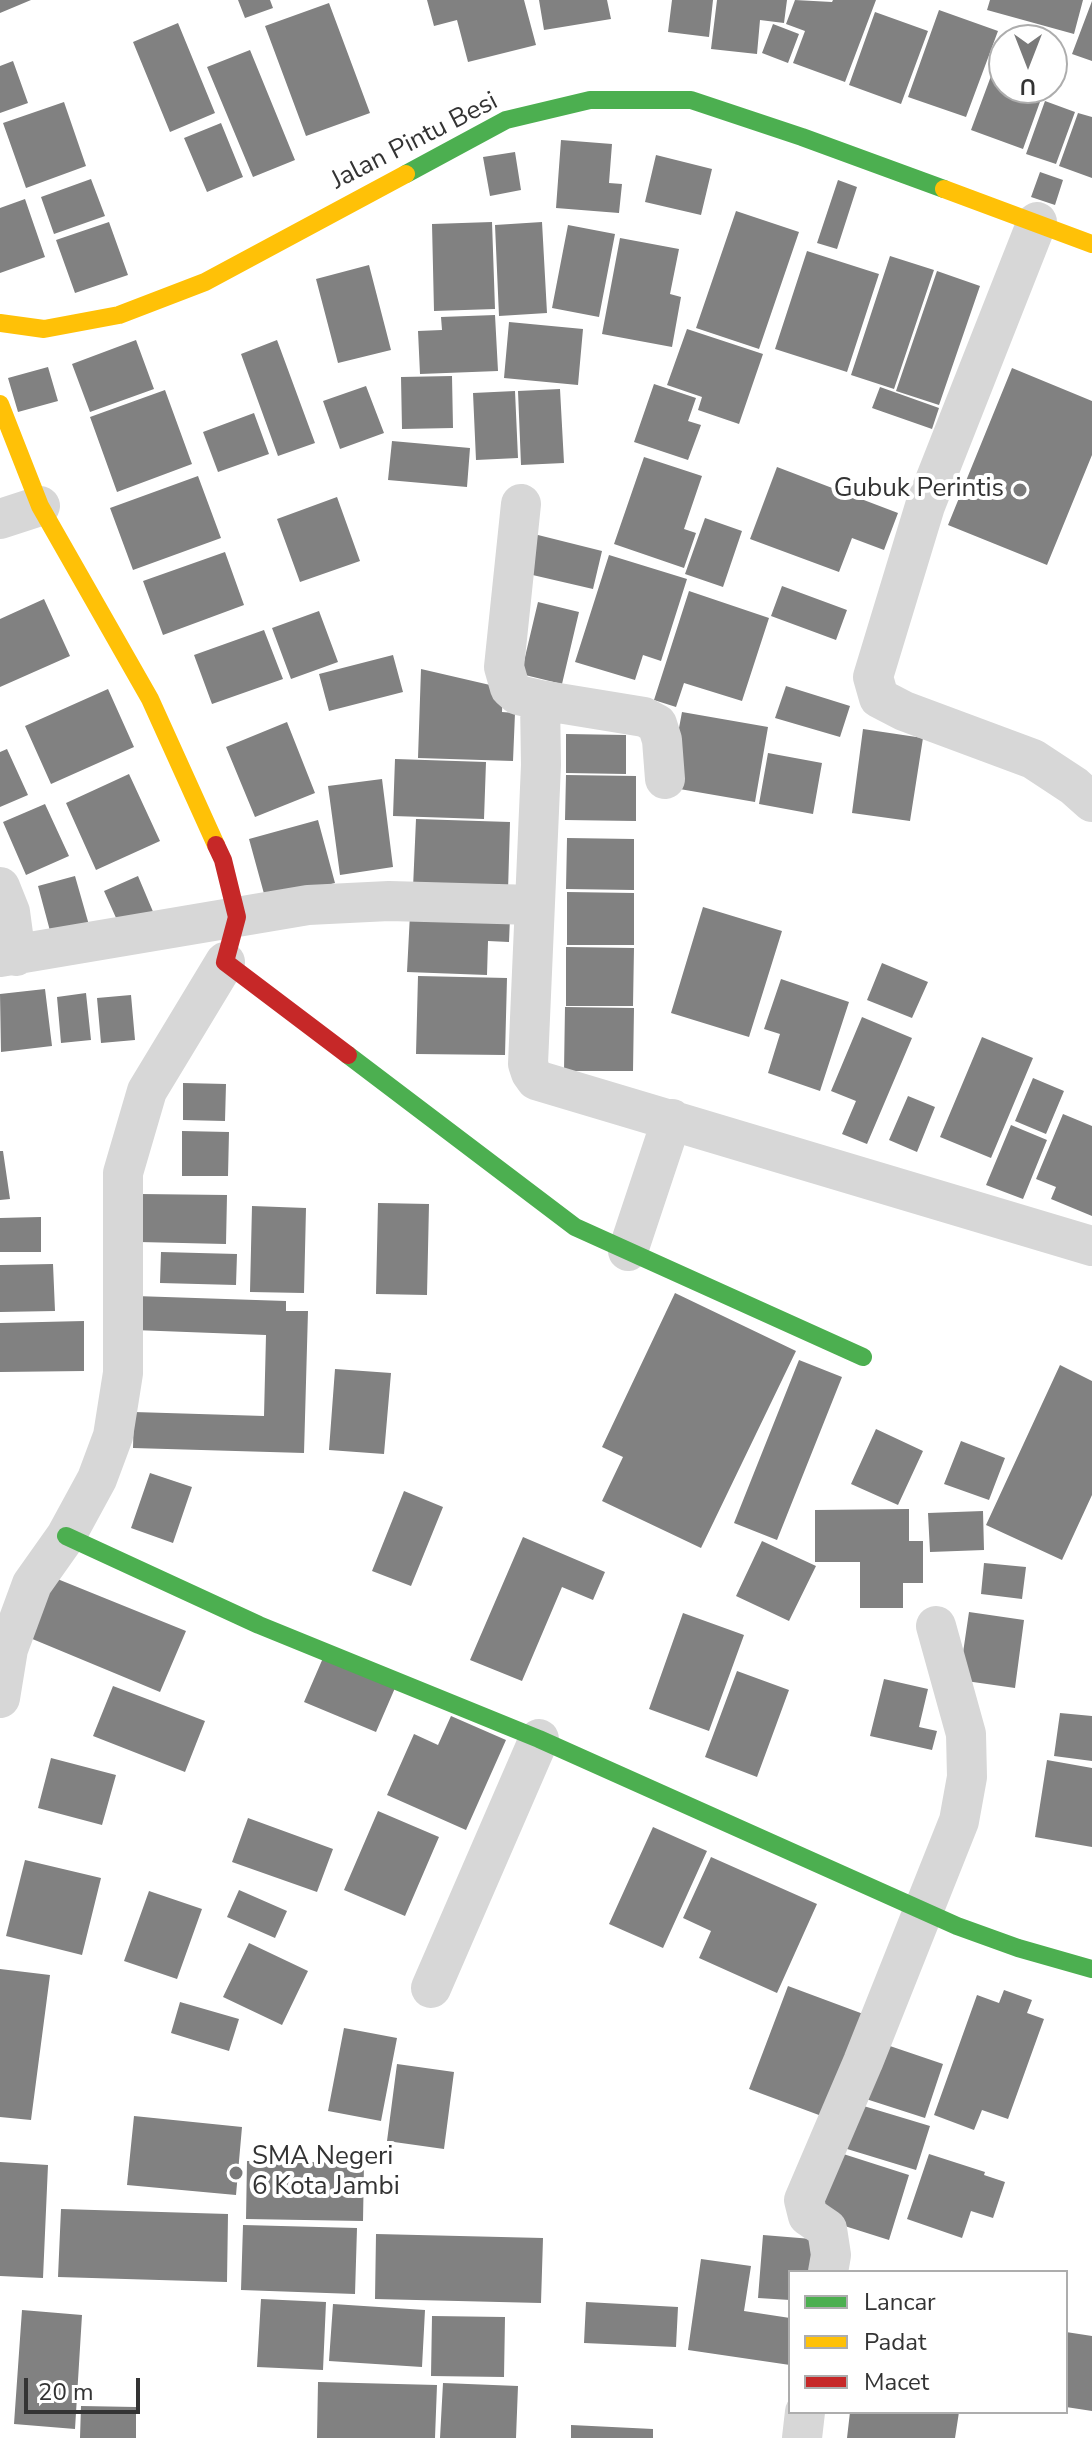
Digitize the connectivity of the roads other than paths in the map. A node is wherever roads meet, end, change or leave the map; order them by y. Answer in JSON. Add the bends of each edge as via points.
{"nodes":[{"id":1,"x":1037,"y":222,"type":"junction"},
{"id":2,"x":1092,"y":244,"type":"edge"},
{"id":3,"x":0,"y":323,"type":"edge"},
{"id":4,"x":0,"y":404,"type":"edge"},
{"id":5,"x":521,"y":504,"type":"dead end"},
{"id":6,"x":40,"y":506,"type":"junction"},
{"id":7,"x":0,"y":519,"type":"edge"},
{"id":8,"x":540,"y":700,"type":"junction"},
{"id":9,"x":665,"y":779,"type":"dead end"},
{"id":10,"x":1092,"y":802,"type":"edge"},
{"id":11,"x":0,"y":887,"type":"edge"},
{"id":12,"x":534,"y":905,"type":"junction"},
{"id":13,"x":237,"y":917,"type":"junction"},
{"id":14,"x":8,"y":956,"type":"edge"},
{"id":15,"x":225,"y":962,"type":"junction"},
{"id":16,"x":672,"y":1119,"type":"junction"},
{"id":17,"x":1092,"y":1246,"type":"edge"},
{"id":18,"x":628,"y":1251,"type":"junction"},
{"id":19,"x":863,"y":1357,"type":"dead end"},
{"id":20,"x":66,"y":1536,"type":"junction"},
{"id":21,"x":936,"y":1626,"type":"dead end"},
{"id":22,"x":0,"y":1698,"type":"edge"},
{"id":23,"x":539,"y":1739,"type":"junction"},
{"id":24,"x":925,"y":1911,"type":"junction"},
{"id":25,"x":1092,"y":1969,"type":"edge"},
{"id":26,"x":431,"y":1988,"type":"dead end"},
{"id":27,"x":828,"y":2270,"type":"edge"},
{"id":28,"x":805,"y":2414,"type":"edge"},
{"id":29,"x":802,"y":2438,"type":"edge"}],
"edges":[{"from":1,"to":2,"type":"street","name":"Jalan Pintu Besi"},
{"from":1,"to":3,"type":"street","name":"Jalan Pintu Besi","via":[[691,100],[590,100],[506,120],[205,282],[119,315],[44,329]]},
{"from":1,"to":10,"type":"street","via":[[925,506],[873,677],[879,698],[1033,759]]},
{"from":4,"to":6,"type":"street"},
{"from":5,"to":8,"type":"street","via":[[504,667],[510,688]]},
{"from":6,"to":7,"type":"street"},
{"from":6,"to":13,"type":"street","via":[[150,699],[223,860]]},
{"from":8,"to":9,"type":"street","via":[[644,717],[657,724]]},
{"from":8,"to":12,"type":"street"},
{"from":11,"to":14,"type":"street","via":[[10,912]]},
{"from":12,"to":13,"type":"street","via":[[389,901],[308,905]]},
{"from":12,"to":16,"type":"street","via":[[531,1073],[544,1084]]},
{"from":13,"to":14,"type":"street"},
{"from":13,"to":15,"type":"street"},
{"from":15,"to":18,"type":"street","via":[[575,1227]]},
{"from":15,"to":20,"type":"street","via":[[147,1091],[123,1173],[123,1373],[113,1436]]},
{"from":16,"to":17,"type":"street"},
{"from":16,"to":18,"type":"street"},
{"from":18,"to":19,"type":"street"},
{"from":20,"to":22,"type":"street","via":[[32,1584],[8,1649]]},
{"from":20,"to":23,"type":"street","via":[[259,1625]]},
{"from":21,"to":24,"type":"street","via":[[966,1734],[967,1777],[959,1821]]},
{"from":23,"to":24,"type":"street"},
{"from":23,"to":26,"type":"street"},
{"from":24,"to":25,"type":"street","via":[[1018,1948]]},
{"from":24,"to":27,"type":"street","via":[[804,2200],[808,2216],[827,2229]]},
{"from":28,"to":29,"type":"street"}]}
